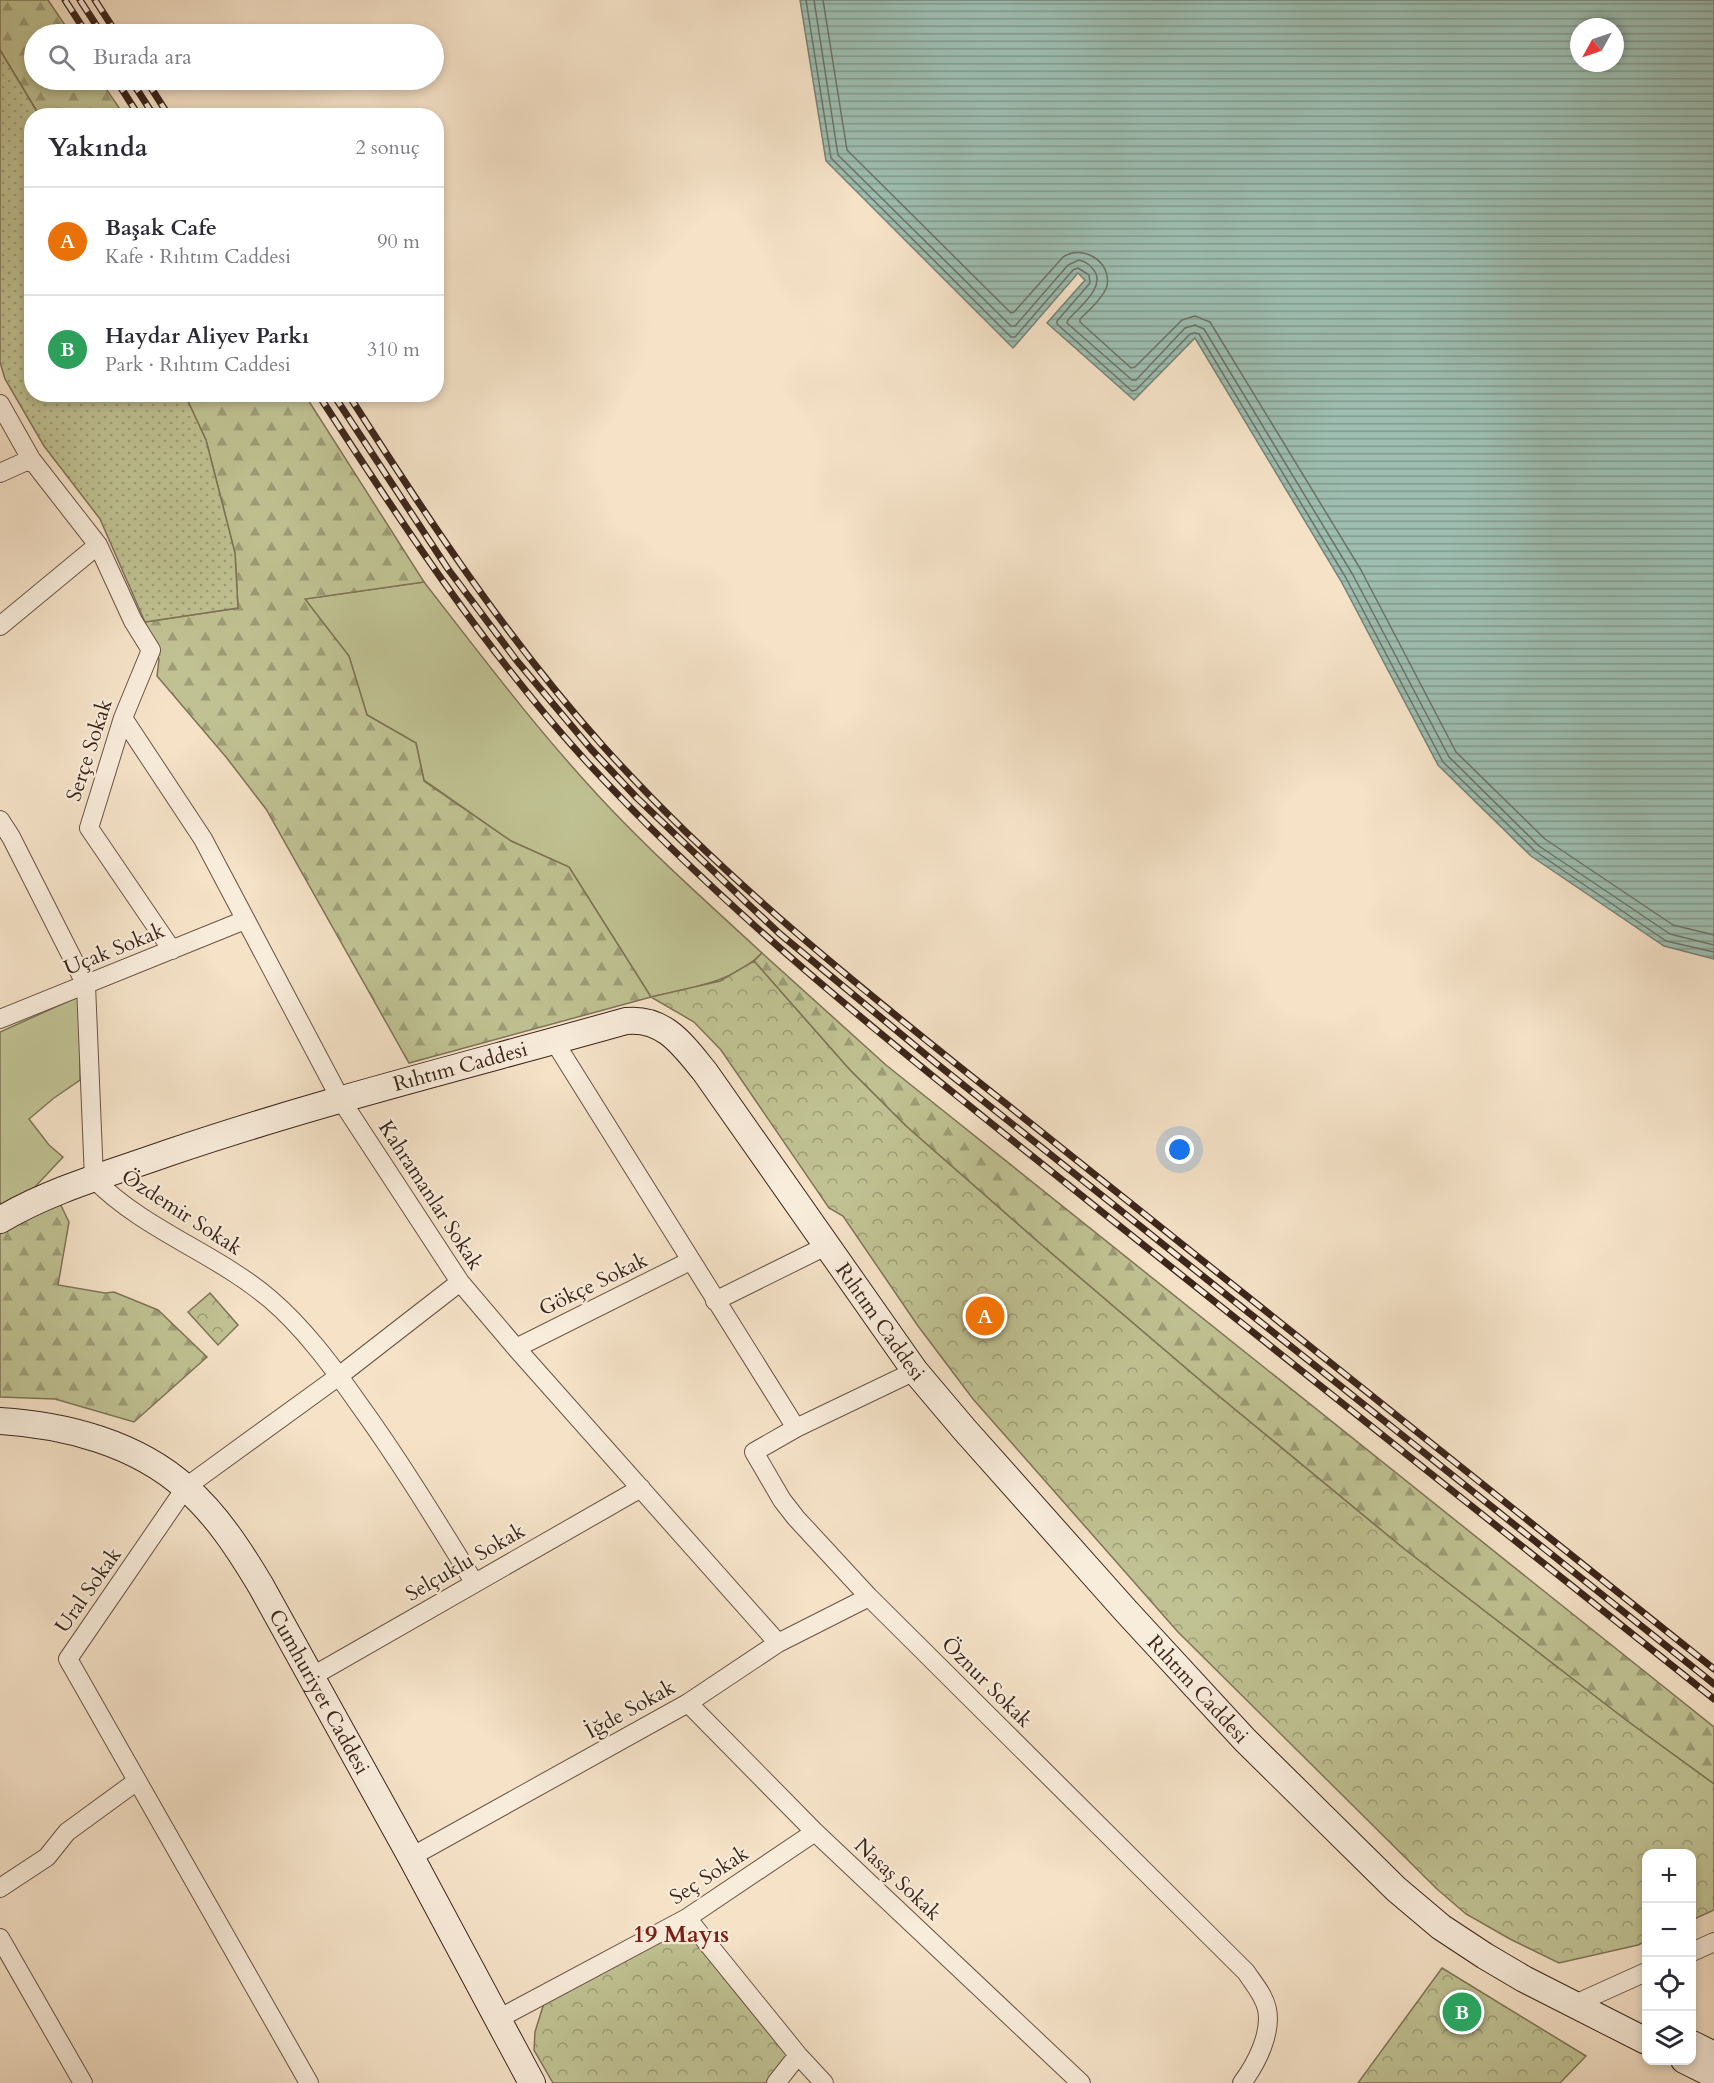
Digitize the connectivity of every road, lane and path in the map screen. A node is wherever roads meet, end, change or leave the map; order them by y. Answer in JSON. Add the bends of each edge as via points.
{"nodes":[{"id":1,"x":0,"y":404,"type":"edge"},
{"id":2,"x":31,"y":459,"type":"junction"},
{"id":3,"x":0,"y":473,"type":"edge"},
{"id":4,"x":98,"y":544,"type":"junction"},
{"id":5,"x":0,"y":626,"type":"edge"},
{"id":6,"x":123,"y":718,"type":"junction"},
{"id":7,"x":0,"y":820,"type":"edge"},
{"id":8,"x":6,"y":839,"type":"edge"},
{"id":9,"x":245,"y":920,"type":"junction"},
{"id":10,"x":172,"y":950,"type":"junction"},
{"id":11,"x":86,"y":985,"type":"junction"},
{"id":12,"x":0,"y":1019,"type":"edge"},
{"id":13,"x":554,"y":1041,"type":"junction"},
{"id":14,"x":339,"y":1095,"type":"junction"},
{"id":15,"x":94,"y":1172,"type":"junction"},
{"id":16,"x":0,"y":1207,"type":"edge"},
{"id":17,"x":0,"y":1220,"type":"edge"},
{"id":18,"x":828,"y":1245,"type":"junction"},
{"id":19,"x":690,"y":1261,"type":"junction"},
{"id":20,"x":460,"y":1281,"type":"junction"},
{"id":21,"x":715,"y":1301,"type":"junction"},
{"id":22,"x":516,"y":1348,"type":"junction"},
{"id":23,"x":915,"y":1371,"type":"junction"},
{"id":24,"x":339,"y":1376,"type":"junction"},
{"id":25,"x":0,"y":1421,"type":"edge"},
{"id":26,"x":796,"y":1428,"type":"junction"},
{"id":27,"x":186,"y":1487,"type":"junction"},
{"id":28,"x":641,"y":1488,"type":"junction"},
{"id":29,"x":474,"y":1582,"type":"junction"},
{"id":30,"x":870,"y":1597,"type":"junction"},
{"id":31,"x":778,"y":1643,"type":"junction"},
{"id":32,"x":312,"y":1677,"type":"junction"},
{"id":33,"x":688,"y":1703,"type":"junction"},
{"id":34,"x":137,"y":1781,"type":"junction"},
{"id":35,"x":815,"y":1832,"type":"junction"},
{"id":36,"x":411,"y":1857,"type":"junction"},
{"id":37,"x":0,"y":1888,"type":"edge"},
{"id":38,"x":687,"y":1918,"type":"junction"},
{"id":39,"x":0,"y":1938,"type":"edge"},
{"id":40,"x":1714,"y":1942,"type":"edge"},
{"id":41,"x":1696,"y":1950,"type":"edge"},
{"id":42,"x":1642,"y":1974,"type":"edge"},
{"id":43,"x":1584,"y":2000,"type":"junction"},
{"id":44,"x":498,"y":2019,"type":"junction"},
{"id":45,"x":1642,"y":2020,"type":"edge"},
{"id":46,"x":1642,"y":2038,"type":"edge"},
{"id":47,"x":1696,"y":2046,"type":"edge"},
{"id":48,"x":798,"y":2055,"type":"junction"},
{"id":49,"x":1714,"y":2055,"type":"edge"},
{"id":50,"x":1693,"y":2065,"type":"edge"},
{"id":51,"x":1714,"y":2075,"type":"edge"},
{"id":52,"x":83,"y":2083,"type":"edge"},
{"id":53,"x":309,"y":2083,"type":"edge"},
{"id":54,"x":532,"y":2083,"type":"edge"},
{"id":55,"x":776,"y":2083,"type":"edge"},
{"id":56,"x":824,"y":2083,"type":"edge"},
{"id":57,"x":1081,"y":2083,"type":"edge"},
{"id":58,"x":1242,"y":2083,"type":"edge"}],
"edges":[{"from":1,"to":2,"type":"street"},
{"from":2,"to":3,"type":"street"},
{"from":2,"to":4,"type":"street"},
{"from":4,"to":5,"type":"street"},
{"from":4,"to":6,"type":"street","name":"Serçe Sokak","via":[[133,621],[151,650]]},
{"from":6,"to":9,"type":"street","name":"Kahramanlar Sokak","via":[[203,839]]},
{"from":6,"to":10,"type":"street","name":"Serçe Sokak","via":[[89,828]]},
{"from":7,"to":8,"type":"street","name":"Özdemir Sokak"},
{"from":8,"to":11,"type":"street","name":"Özdemir Sokak"},
{"from":9,"to":10,"type":"street","name":"Uçak Sokak"},
{"from":9,"to":14,"type":"street","name":"Kahramanlar Sokak"},
{"from":10,"to":11,"type":"street","name":"Uçak Sokak"},
{"from":11,"to":12,"type":"street","name":"Uçak Sokak"},
{"from":11,"to":15,"type":"street","name":"Özdemir Sokak"},
{"from":13,"to":14,"type":"main road","name":"Rıhtım Caddesi"},
{"from":13,"to":18,"type":"main road","name":"Rıhtım Caddesi","via":[[641,1020],[673,1036],[705,1072]]},
{"from":13,"to":19,"type":"street"},
{"from":14,"to":15,"type":"main road","name":"Rıhtım Caddesi","via":[[195,1144]]},
{"from":14,"to":20,"type":"street","name":"Kahramanlar Sokak"},
{"from":14,"to":43,"type":"main road","name":"Rıhtım Caddesi","via":[[624,1012],[655,1011],[686,1027],[929,1364],[1207,1679],[1417,1889],[1461,1924]]},
{"from":15,"to":16,"type":"main road","name":"Rıhtım Caddesi","via":[[34,1188]]},
{"from":15,"to":17,"type":"main road","name":"Rıhtım Caddesi"},
{"from":15,"to":24,"type":"street","name":"Özdemir Sokak","via":[[114,1198],[136,1214],[210,1257],[269,1299]]},
{"from":18,"to":21,"type":"street"},
{"from":18,"to":23,"type":"main road","name":"Rıhtım Caddesi"},
{"from":19,"to":21,"type":"street"},
{"from":19,"to":22,"type":"street","name":"Gökçe Sokak"},
{"from":20,"to":22,"type":"street","name":"Kahramanlar Sokak"},
{"from":20,"to":24,"type":"street","name":"Ural Sokak"},
{"from":21,"to":26,"type":"street"},
{"from":22,"to":28,"type":"street","name":"Kahramanlar Sokak"},
{"from":23,"to":26,"type":"street","name":"Öznur Sokak"},
{"from":23,"to":43,"type":"main road","name":"Rıhtım Caddesi","via":[[1196,1688],[1396,1889],[1485,1956],[1524,1978]]},
{"from":24,"to":27,"type":"street","name":"Ural Sokak"},
{"from":24,"to":29,"type":"street","name":"Özdemir Sokak","via":[[395,1455]]},
{"from":25,"to":27,"type":"main road","name":"Cumhuriyet Caddesi","via":[[85,1434],[139,1456]]},
{"from":26,"to":30,"type":"street","name":"Öznur Sokak","via":[[754,1452],[796,1518]]},
{"from":27,"to":32,"type":"main road","name":"Cumhuriyet Caddesi","via":[[238,1548]]},
{"from":27,"to":34,"type":"street","name":"Ural Sokak","via":[[68,1659]]},
{"from":28,"to":29,"type":"street","name":"Selçuklu Sokak"},
{"from":28,"to":31,"type":"street","name":"Kahramanlar Sokak"},
{"from":29,"to":32,"type":"street","name":"Selçuklu Sokak"},
{"from":30,"to":31,"type":"street","name":"İğde Sokak"},
{"from":30,"to":58,"type":"street","name":"Öznur Sokak","via":[[1246,1972],[1267,2010],[1260,2049]]},
{"from":31,"to":33,"type":"street","name":"İğde Sokak"},
{"from":32,"to":36,"type":"main road","name":"Cumhuriyet Caddesi"},
{"from":33,"to":35,"type":"street","name":"Nasaş Sokak"},
{"from":33,"to":36,"type":"street","name":"İğde Sokak"},
{"from":34,"to":37,"type":"street","via":[[67,1832],[47,1857]]},
{"from":34,"to":53,"type":"street","name":"Ural Sokak"},
{"from":35,"to":38,"type":"street","name":"Seç Sokak"},
{"from":35,"to":57,"type":"street","name":"Nasaş Sokak"},
{"from":36,"to":44,"type":"main road","name":"Cumhuriyet Caddesi"},
{"from":38,"to":44,"type":"street","name":"Seç Sokak"},
{"from":38,"to":48,"type":"street"},
{"from":39,"to":52,"type":"street"},
{"from":40,"to":41,"type":"street"},
{"from":42,"to":43,"type":"street"},
{"from":43,"to":45,"type":"main road","name":"Rıhtım Caddesi"},
{"from":43,"to":46,"type":"main road","name":"Rıhtım Caddesi"},
{"from":44,"to":54,"type":"main road","name":"Cumhuriyet Caddesi"},
{"from":47,"to":49,"type":"main road"},
{"from":48,"to":55,"type":"street"},
{"from":48,"to":56,"type":"street"},
{"from":50,"to":51,"type":"main road"}]}
